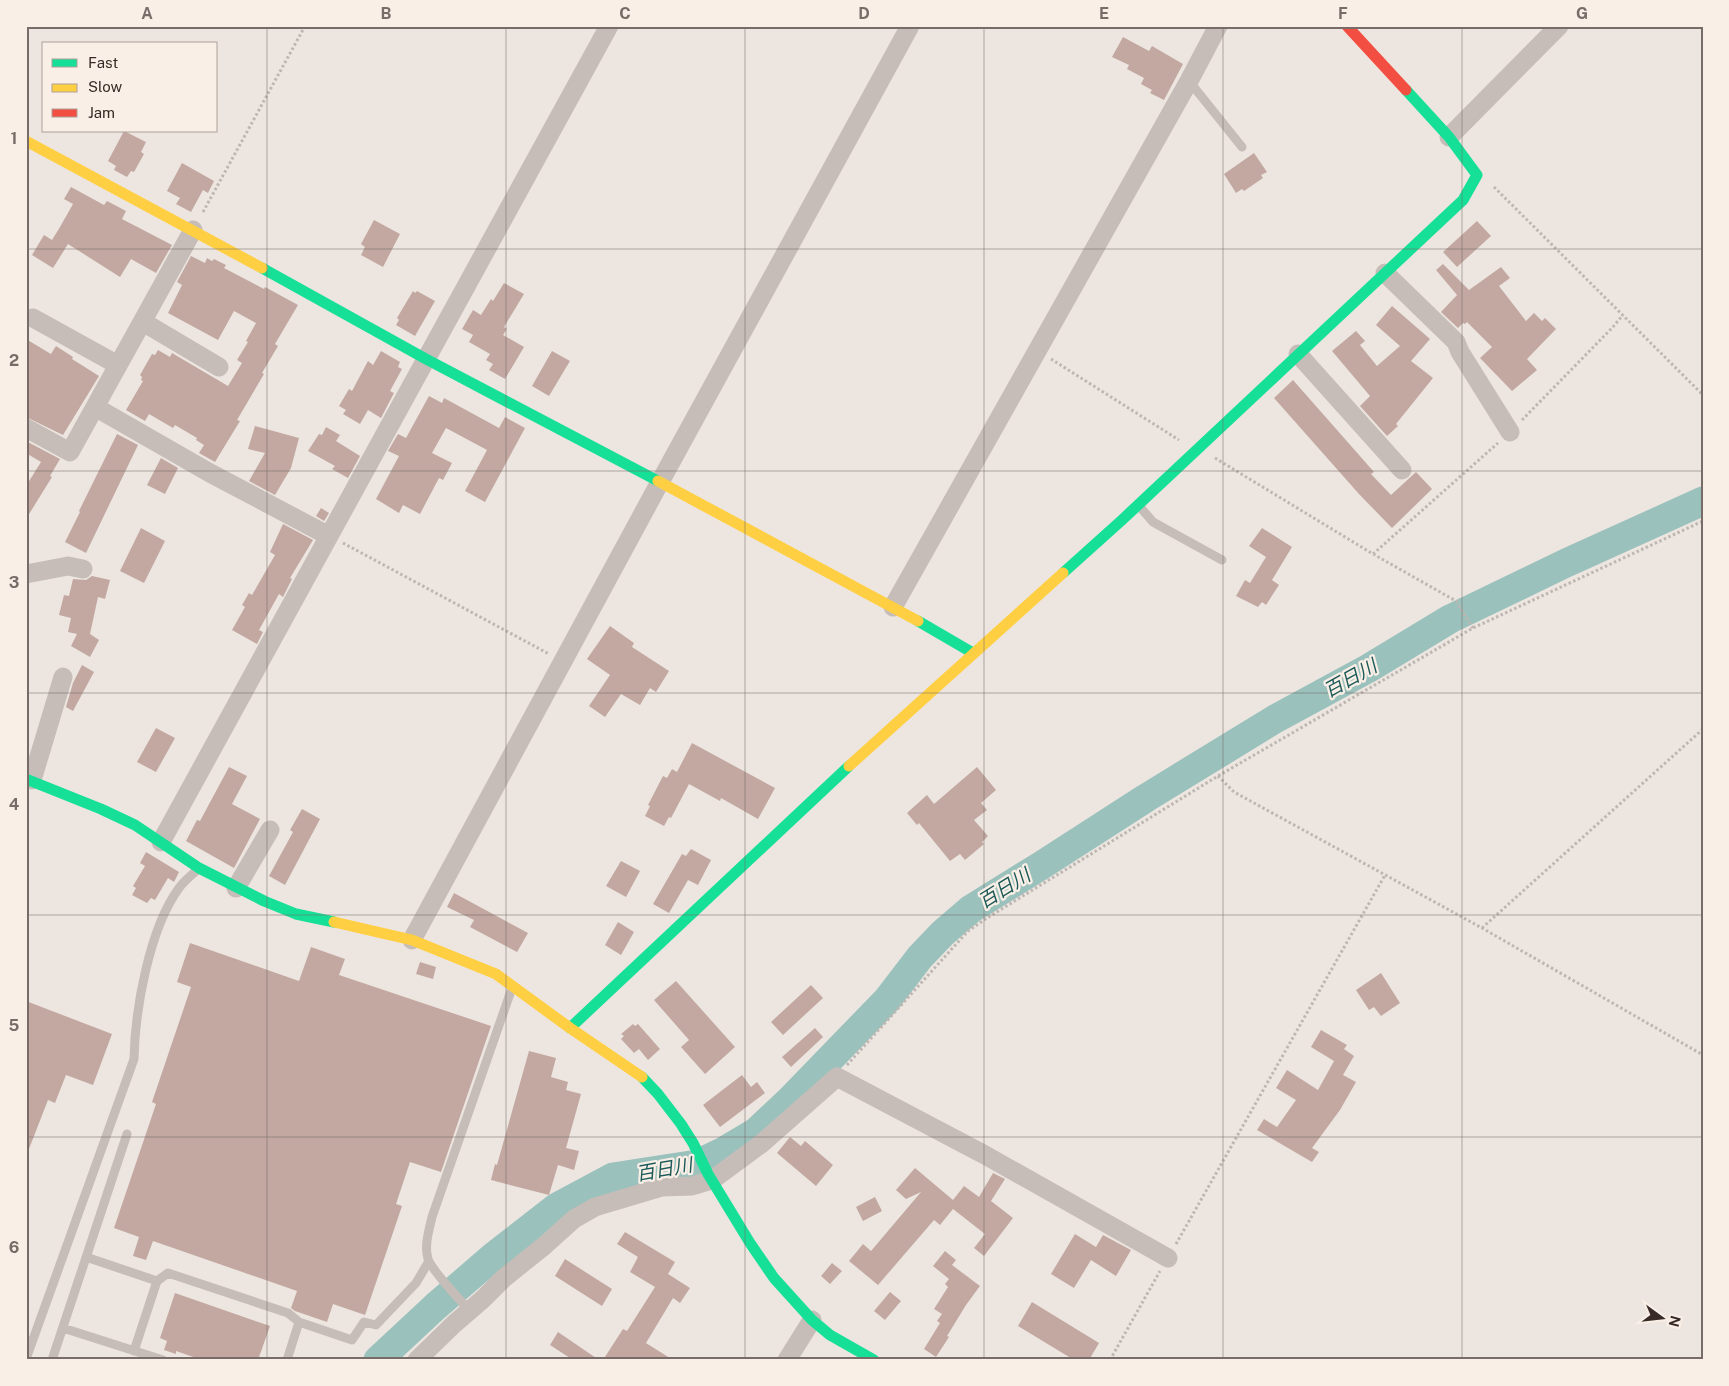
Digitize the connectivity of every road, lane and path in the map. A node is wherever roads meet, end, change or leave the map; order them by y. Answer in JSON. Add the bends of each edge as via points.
{"nodes":[{"id":1,"x":305,"y":26,"type":"edge"},
{"id":2,"x":609,"y":26,"type":"edge"},
{"id":3,"x":910,"y":26,"type":"edge"},
{"id":4,"x":1218,"y":26,"type":"edge"},
{"id":5,"x":1347,"y":26,"type":"edge"},
{"id":6,"x":1559,"y":26,"type":"edge"},
{"id":7,"x":1189,"y":81,"type":"junction"},
{"id":8,"x":1449,"y":137,"type":"junction"},
{"id":9,"x":26,"y":141,"type":"edge"},
{"id":10,"x":1242,"y":147,"type":"dead end"},
{"id":11,"x":1477,"y":175,"type":"junction"},
{"id":12,"x":193,"y":230,"type":"junction"},
{"id":13,"x":1385,"y":273,"type":"junction"},
{"id":14,"x":33,"y":318,"type":"dead end"},
{"id":15,"x":142,"y":322,"type":"junction"},
{"id":16,"x":1037,"y":350,"type":"junction"},
{"id":17,"x":1298,"y":354,"type":"junction"},
{"id":18,"x":426,"y":359,"type":"junction"},
{"id":19,"x":118,"y":365,"type":"junction"},
{"id":20,"x":219,"y":367,"type":"dead end"},
{"id":21,"x":1703,"y":395,"type":"edge"},
{"id":22,"x":95,"y":408,"type":"junction"},
{"id":23,"x":26,"y":428,"type":"edge"},
{"id":24,"x":1510,"y":432,"type":"dead end"},
{"id":25,"x":1198,"y":448,"type":"junction"},
{"id":26,"x":1402,"y":470,"type":"dead end"},
{"id":27,"x":660,"y":482,"type":"junction"},
{"id":28,"x":1138,"y":505,"type":"junction"},
{"id":29,"x":1703,"y":521,"type":"edge"},
{"id":30,"x":329,"y":536,"type":"junction"},
{"id":31,"x":1222,"y":560,"type":"dead end"},
{"id":32,"x":83,"y":569,"type":"dead end"},
{"id":33,"x":26,"y":574,"type":"edge"},
{"id":34,"x":894,"y":608,"type":"junction"},
{"id":35,"x":1473,"y":628,"type":"junction"},
{"id":36,"x":973,"y":653,"type":"junction"},
{"id":37,"x":563,"y":661,"type":"junction"},
{"id":38,"x":63,"y":677,"type":"dead end"},
{"id":39,"x":1703,"y":729,"type":"edge"},
{"id":40,"x":1218,"y":776,"type":"junction"},
{"id":41,"x":29,"y":780,"type":"edge"},
{"id":42,"x":270,"y":830,"type":"dead end"},
{"id":43,"x":161,"y":842,"type":"junction"},
{"id":44,"x":199,"y":868,"type":"junction"},
{"id":45,"x":1385,"y":875,"type":"junction"},
{"id":46,"x":236,"y":888,"type":"junction"},
{"id":47,"x":1482,"y":928,"type":"junction"},
{"id":48,"x":412,"y":940,"type":"junction"},
{"id":49,"x":513,"y":986,"type":"junction"},
{"id":50,"x":570,"y":1028,"type":"junction"},
{"id":51,"x":1703,"y":1055,"type":"edge"},
{"id":52,"x":836,"y":1077,"type":"junction"},
{"id":53,"x":127,"y":1134,"type":"dead end"},
{"id":54,"x":710,"y":1177,"type":"junction"},
{"id":55,"x":86,"y":1257,"type":"junction"},
{"id":56,"x":1168,"y":1258,"type":"junction"},
{"id":57,"x":429,"y":1261,"type":"junction"},
{"id":58,"x":157,"y":1281,"type":"junction"},
{"id":59,"x":470,"y":1311,"type":"junction"},
{"id":60,"x":812,"y":1320,"type":"junction"},
{"id":61,"x":299,"y":1322,"type":"junction"},
{"id":62,"x":63,"y":1328,"type":"junction"},
{"id":63,"x":134,"y":1351,"type":"junction"},
{"id":64,"x":26,"y":1359,"type":"edge"},
{"id":65,"x":52,"y":1360,"type":"edge"},
{"id":66,"x":163,"y":1360,"type":"edge"},
{"id":67,"x":287,"y":1360,"type":"edge"},
{"id":68,"x":416,"y":1360,"type":"edge"},
{"id":69,"x":787,"y":1360,"type":"edge"},
{"id":70,"x":874,"y":1360,"type":"edge"},
{"id":71,"x":1110,"y":1360,"type":"edge"}],
"edges":[{"from":1,"to":12,"type":"path"},
{"from":2,"to":18,"type":"street"},
{"from":3,"to":27,"type":"street"},
{"from":4,"to":7,"type":"street"},
{"from":5,"to":8,"type":"street"},
{"from":6,"to":8,"type":"street"},
{"from":7,"to":10,"type":"lane"},
{"from":7,"to":16,"type":"street"},
{"from":8,"to":11,"type":"street"},
{"from":9,"to":12,"type":"street"},
{"from":11,"to":13,"type":"street","via":[[1464,200]]},
{"from":11,"to":21,"type":"path","via":[[1493,186]]},
{"from":12,"to":15,"type":"street"},
{"from":12,"to":18,"type":"street"},
{"from":13,"to":17,"type":"street"},
{"from":13,"to":24,"type":"street","via":[[1456,342]]},
{"from":14,"to":19,"type":"street"},
{"from":15,"to":19,"type":"street"},
{"from":15,"to":20,"type":"street"},
{"from":16,"to":25,"type":"path","via":[[1182,442]]},
{"from":16,"to":34,"type":"street"},
{"from":17,"to":25,"type":"street"},
{"from":17,"to":26,"type":"street"},
{"from":18,"to":27,"type":"street"},
{"from":18,"to":30,"type":"street"},
{"from":19,"to":22,"type":"street"},
{"from":22,"to":23,"type":"street","via":[[70,452]]},
{"from":22,"to":30,"type":"street"},
{"from":25,"to":28,"type":"street"},
{"from":25,"to":35,"type":"path","via":[[1456,600]]},
{"from":27,"to":34,"type":"street"},
{"from":27,"to":37,"type":"street"},
{"from":28,"to":31,"type":"lane","via":[[1153,522]]},
{"from":28,"to":36,"type":"street"},
{"from":29,"to":35,"type":"path"},
{"from":30,"to":37,"type":"path"},
{"from":30,"to":43,"type":"street"},
{"from":32,"to":33,"type":"street","via":[[68,566]]},
{"from":34,"to":36,"type":"street"},
{"from":35,"to":40,"type":"path"},
{"from":36,"to":50,"type":"street"},
{"from":37,"to":48,"type":"street"},
{"from":38,"to":41,"type":"street"},
{"from":39,"to":47,"type":"path"},
{"from":40,"to":45,"type":"path","via":[[1234,792]]},
{"from":40,"to":52,"type":"path","via":[[968,931]]},
{"from":41,"to":43,"type":"street","via":[[101,809]]},
{"from":42,"to":46,"type":"street"},
{"from":43,"to":44,"type":"street"},
{"from":44,"to":46,"type":"street"},
{"from":44,"to":64,"type":"lane","via":[[179,888],[163,915],[140,998],[134,1060]]},
{"from":45,"to":47,"type":"path"},
{"from":45,"to":56,"type":"path"},
{"from":46,"to":48,"type":"street","via":[[296,914]]},
{"from":47,"to":51,"type":"path"},
{"from":48,"to":49,"type":"street","via":[[496,974]]},
{"from":49,"to":50,"type":"street"},
{"from":49,"to":57,"type":"lane","via":[[432,1217],[428,1232]]},
{"from":50,"to":54,"type":"street","via":[[641,1076],[658,1094],[693,1143]]},
{"from":52,"to":54,"type":"street","via":[[761,1144]]},
{"from":52,"to":56,"type":"street","via":[[985,1155]]},
{"from":53,"to":55,"type":"lane"},
{"from":54,"to":59,"type":"street","via":[[692,1186],[662,1187],[596,1207],[574,1219]]},
{"from":54,"to":60,"type":"street","via":[[774,1278]]},
{"from":55,"to":58,"type":"lane"},
{"from":55,"to":62,"type":"lane"},
{"from":56,"to":71,"type":"path"},
{"from":57,"to":59,"type":"lane"},
{"from":57,"to":61,"type":"lane","via":[[416,1283],[376,1325],[364,1322],[352,1340]]},
{"from":58,"to":61,"type":"lane","via":[[168,1273],[288,1313]]},
{"from":58,"to":63,"type":"lane"},
{"from":59,"to":68,"type":"street"},
{"from":60,"to":69,"type":"street"},
{"from":60,"to":70,"type":"street","via":[[830,1335]]},
{"from":61,"to":67,"type":"lane"},
{"from":62,"to":63,"type":"lane"},
{"from":62,"to":65,"type":"lane"},
{"from":63,"to":66,"type":"lane"}]}
